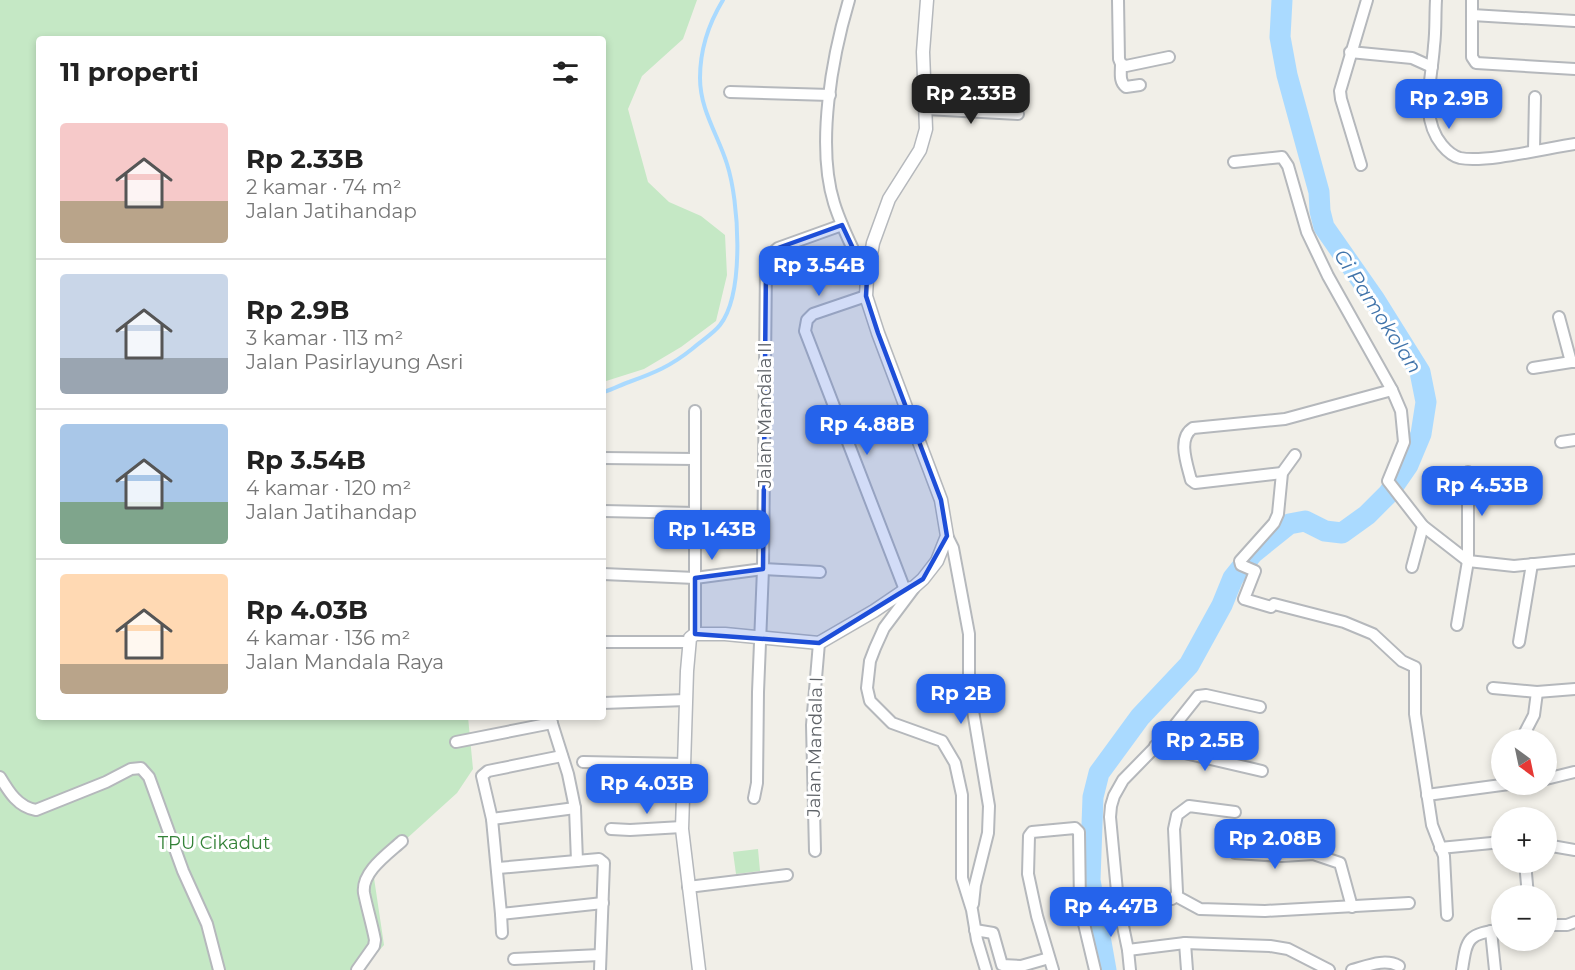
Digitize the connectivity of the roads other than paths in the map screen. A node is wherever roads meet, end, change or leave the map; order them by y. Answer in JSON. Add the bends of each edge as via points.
{"nodes":[{"id":1,"x":849,"y":0,"type":"edge"},
{"id":2,"x":927,"y":0,"type":"edge"},
{"id":3,"x":1119,"y":0,"type":"edge"},
{"id":4,"x":1367,"y":0,"type":"edge"},
{"id":5,"x":1436,"y":0,"type":"edge"},
{"id":6,"x":1472,"y":0,"type":"edge"},
{"id":7,"x":1472,"y":15,"type":"junction"},
{"id":8,"x":1575,"y":21,"type":"edge"},
{"id":9,"x":1350,"y":52,"type":"junction"},
{"id":10,"x":1169,"y":57,"type":"dead end"},
{"id":11,"x":1121,"y":64,"type":"junction"},
{"id":12,"x":1432,"y":67,"type":"junction"},
{"id":13,"x":1575,"y":69,"type":"edge"},
{"id":14,"x":1140,"y":85,"type":"dead end"},
{"id":15,"x":730,"y":92,"type":"dead end"},
{"id":16,"x":830,"y":95,"type":"junction"},
{"id":17,"x":1535,"y":97,"type":"dead end"},
{"id":18,"x":926,"y":109,"type":"junction"},
{"id":19,"x":1018,"y":114,"type":"dead end"},
{"id":20,"x":1575,"y":144,"type":"edge"},
{"id":21,"x":1534,"y":150,"type":"junction"},
{"id":22,"x":1234,"y":162,"type":"dead end"},
{"id":23,"x":1361,"y":165,"type":"dead end"},
{"id":24,"x":842,"y":225,"type":"junction"},
{"id":25,"x":867,"y":278,"type":"junction"},
{"id":26,"x":866,"y":296,"type":"junction"},
{"id":27,"x":1559,"y":316,"type":"dead end"},
{"id":28,"x":1573,"y":362,"type":"edge"},
{"id":29,"x":1533,"y":368,"type":"dead end"},
{"id":30,"x":1392,"y":390,"type":"junction"},
{"id":31,"x":695,"y":411,"type":"dead end"},
{"id":32,"x":1575,"y":440,"type":"edge"},
{"id":33,"x":1561,"y":442,"type":"dead end"},
{"id":34,"x":1295,"y":455,"type":"dead end"},
{"id":35,"x":606,"y":458,"type":"edge"},
{"id":36,"x":695,"y":459,"type":"junction"},
{"id":37,"x":1468,"y":472,"type":"dead end"},
{"id":38,"x":1282,"y":473,"type":"junction"},
{"id":39,"x":606,"y":511,"type":"edge"},
{"id":40,"x":696,"y":513,"type":"junction"},
{"id":41,"x":1423,"y":526,"type":"junction"},
{"id":42,"x":947,"y":536,"type":"junction"},
{"id":43,"x":1575,"y":560,"type":"edge"},
{"id":44,"x":1468,"y":561,"type":"junction"},
{"id":45,"x":1532,"y":564,"type":"junction"},
{"id":46,"x":1412,"y":567,"type":"dead end"},
{"id":47,"x":763,"y":569,"type":"junction"},
{"id":48,"x":820,"y":572,"type":"dead end"},
{"id":49,"x":606,"y":574,"type":"edge"},
{"id":50,"x":695,"y":578,"type":"junction"},
{"id":51,"x":914,"y":586,"type":"junction"},
{"id":52,"x":1457,"y":625,"type":"dead end"},
{"id":53,"x":760,"y":636,"type":"junction"},
{"id":54,"x":692,"y":638,"type":"junction"},
{"id":55,"x":606,"y":642,"type":"edge"},
{"id":56,"x":1519,"y":642,"type":"dead end"},
{"id":57,"x":819,"y":643,"type":"junction"},
{"id":58,"x":1493,"y":688,"type":"dead end"},
{"id":59,"x":1575,"y":689,"type":"edge"},
{"id":60,"x":1537,"y":692,"type":"junction"},
{"id":61,"x":686,"y":700,"type":"junction"},
{"id":62,"x":606,"y":703,"type":"edge"},
{"id":63,"x":1260,"y":708,"type":"dead end"},
{"id":64,"x":551,"y":720,"type":"edge"},
{"id":65,"x":1527,"y":729,"type":"edge"},
{"id":66,"x":456,"y":742,"type":"dead end"},
{"id":67,"x":1155,"y":746,"type":"junction"},
{"id":68,"x":562,"y":756,"type":"junction"},
{"id":69,"x":583,"y":762,"type":"dead end"},
{"id":70,"x":684,"y":764,"type":"junction"},
{"id":71,"x":1262,"y":771,"type":"dead end"},
{"id":72,"x":1574,"y":772,"type":"edge"},
{"id":73,"x":1557,"y":776,"type":"edge"},
{"id":74,"x":0,"y":777,"type":"edge"},
{"id":75,"x":1491,"y":787,"type":"edge"},
{"id":76,"x":1426,"y":795,"type":"junction"},
{"id":77,"x":754,"y":798,"type":"dead end"},
{"id":78,"x":575,"y":808,"type":"junction"},
{"id":79,"x":1235,"y":812,"type":"dead end"},
{"id":80,"x":492,"y":819,"type":"junction"},
{"id":81,"x":682,"y":827,"type":"junction"},
{"id":82,"x":611,"y":829,"type":"dead end"},
{"id":83,"x":402,"y":841,"type":"dead end"},
{"id":84,"x":1491,"y":843,"type":"edge"},
{"id":85,"x":1557,"y":847,"type":"edge"},
{"id":86,"x":1440,"y":848,"type":"junction"},
{"id":87,"x":1575,"y":850,"type":"edge"},
{"id":88,"x":814,"y":851,"type":"dead end"},
{"id":89,"x":1314,"y":854,"type":"junction"},
{"id":90,"x":577,"y":861,"type":"junction"},
{"id":91,"x":498,"y":868,"type":"junction"},
{"id":92,"x":787,"y":875,"type":"dead end"},
{"id":93,"x":688,"y":887,"type":"junction"},
{"id":94,"x":1176,"y":896,"type":"junction"},
{"id":95,"x":1118,"y":902,"type":"junction"},
{"id":96,"x":603,"y":903,"type":"junction"},
{"id":97,"x":1409,"y":903,"type":"dead end"},
{"id":98,"x":1083,"y":907,"type":"junction"},
{"id":99,"x":1352,"y":907,"type":"junction"},
{"id":100,"x":972,"y":910,"type":"junction"},
{"id":101,"x":501,"y":914,"type":"junction"},
{"id":102,"x":1447,"y":915,"type":"dead end"},
{"id":103,"x":1575,"y":922,"type":"edge"},
{"id":104,"x":1557,"y":925,"type":"edge"},
{"id":105,"x":975,"y":930,"type":"junction"},
{"id":106,"x":1491,"y":930,"type":"edge"},
{"id":107,"x":502,"y":933,"type":"dead end"},
{"id":108,"x":1185,"y":943,"type":"junction"},
{"id":109,"x":1128,"y":950,"type":"junction"},
{"id":110,"x":1495,"y":951,"type":"edge"},
{"id":111,"x":600,"y":955,"type":"junction"},
{"id":112,"x":1049,"y":958,"type":"junction"},
{"id":113,"x":514,"y":959,"type":"dead end"},
{"id":114,"x":1399,"y":966,"type":"dead end"},
{"id":115,"x":219,"y":970,"type":"edge"},
{"id":116,"x":357,"y":970,"type":"edge"},
{"id":117,"x":600,"y":970,"type":"edge"},
{"id":118,"x":699,"y":970,"type":"edge"},
{"id":119,"x":986,"y":970,"type":"edge"},
{"id":120,"x":1053,"y":970,"type":"edge"},
{"id":121,"x":1095,"y":970,"type":"edge"},
{"id":122,"x":1130,"y":970,"type":"edge"},
{"id":123,"x":1187,"y":970,"type":"edge"},
{"id":124,"x":1329,"y":970,"type":"edge"},
{"id":125,"x":1352,"y":970,"type":"edge"},
{"id":126,"x":1462,"y":970,"type":"edge"},
{"id":127,"x":1495,"y":970,"type":"edge"}],
"edges":[{"from":1,"to":16,"type":"street"},
{"from":2,"to":18,"type":"street","via":[[923,52]]},
{"from":3,"to":11,"type":"street"},
{"from":4,"to":9,"type":"street"},
{"from":5,"to":12,"type":"street"},
{"from":6,"to":7,"type":"street"},
{"from":7,"to":8,"type":"street"},
{"from":7,"to":13,"type":"street","via":[[1472,57],[1476,63]]},
{"from":9,"to":12,"type":"street","via":[[1412,58]]},
{"from":9,"to":23,"type":"street","via":[[1340,91]]},
{"from":10,"to":11,"type":"street"},
{"from":11,"to":14,"type":"street","via":[[1123,86]]},
{"from":12,"to":21,"type":"street","via":[[1428,112],[1431,126],[1449,153],[1460,158],[1486,158]]},
{"from":15,"to":16,"type":"street"},
{"from":16,"to":24,"type":"street","via":[[825,152],[828,180]]},
{"from":17,"to":21,"type":"street"},
{"from":18,"to":19,"type":"street"},
{"from":18,"to":25,"type":"street","via":[[920,150],[889,199],[873,243]]},
{"from":20,"to":21,"type":"street"},
{"from":22,"to":30,"type":"street","via":[[1282,157],[1306,232]]},
{"from":24,"to":25,"type":"street"},
{"from":24,"to":47,"type":"street","name":"Jalan Mandala II","via":[[778,248],[766,265]]},
{"from":25,"to":26,"type":"street"},
{"from":26,"to":42,"type":"street","via":[[941,500]]},
{"from":26,"to":51,"type":"street","via":[[813,314],[805,331]]},
{"from":27,"to":28,"type":"street"},
{"from":28,"to":29,"type":"street"},
{"from":30,"to":38,"type":"street","via":[[1285,419],[1193,428],[1184,442],[1191,480],[1195,483]]},
{"from":30,"to":41,"type":"street","via":[[1401,411],[1404,442],[1388,481]]},
{"from":31,"to":36,"type":"street"},
{"from":32,"to":33,"type":"street"},
{"from":34,"to":38,"type":"street"},
{"from":35,"to":36,"type":"street"},
{"from":36,"to":40,"type":"street"},
{"from":37,"to":44,"type":"street"},
{"from":38,"to":76,"type":"street","via":[[1274,523],[1240,561],[1255,571],[1244,599],[1344,622],[1373,634],[1402,661],[1415,667],[1415,714]]},
{"from":39,"to":40,"type":"street"},
{"from":40,"to":50,"type":"street"},
{"from":41,"to":44,"type":"street"},
{"from":41,"to":46,"type":"street"},
{"from":42,"to":51,"type":"street","via":[[937,561]]},
{"from":42,"to":100,"type":"street","via":[[953,548],[969,634],[969,687],[989,806],[988,833]]},
{"from":43,"to":45,"type":"street"},
{"from":44,"to":45,"type":"street","via":[[1495,566]]},
{"from":44,"to":52,"type":"street"},
{"from":45,"to":56,"type":"street"},
{"from":47,"to":48,"type":"street"},
{"from":47,"to":50,"type":"street"},
{"from":47,"to":53,"type":"street","name":"Jalan Mandala II"},
{"from":49,"to":50,"type":"street"},
{"from":50,"to":54,"type":"street"},
{"from":51,"to":57,"type":"street"},
{"from":51,"to":100,"type":"street","via":[[874,648],[867,688],[870,700],[892,723],[942,741],[955,763],[963,812],[962,878]]},
{"from":53,"to":54,"type":"street"},
{"from":53,"to":57,"type":"street"},
{"from":53,"to":77,"type":"street","name":"Jalan Mandala II"},
{"from":54,"to":55,"type":"street"},
{"from":54,"to":61,"type":"street"},
{"from":57,"to":88,"type":"street","name":"Jalan Mandala I","via":[[812,725]]},
{"from":58,"to":60,"type":"street"},
{"from":59,"to":60,"type":"street"},
{"from":60,"to":65,"type":"street","via":[[1534,715]]},
{"from":61,"to":62,"type":"street"},
{"from":61,"to":70,"type":"street"},
{"from":63,"to":67,"type":"street","via":[[1202,694]]},
{"from":64,"to":66,"type":"street"},
{"from":64,"to":68,"type":"street"},
{"from":67,"to":71,"type":"street"},
{"from":67,"to":95,"type":"street","via":[[1123,780],[1111,806]]},
{"from":68,"to":78,"type":"street"},
{"from":68,"to":80,"type":"street","via":[[488,771],[482,776]]},
{"from":69,"to":70,"type":"street"},
{"from":70,"to":81,"type":"street"},
{"from":72,"to":73,"type":"street"},
{"from":74,"to":115,"type":"street","via":[[18,803],[36,810],[141,768],[149,777],[207,924]]},
{"from":75,"to":76,"type":"street"},
{"from":76,"to":86,"type":"street"},
{"from":78,"to":80,"type":"street"},
{"from":78,"to":90,"type":"street"},
{"from":79,"to":94,"type":"street","via":[[1189,806],[1177,815]]},
{"from":80,"to":91,"type":"street"},
{"from":81,"to":82,"type":"street"},
{"from":81,"to":93,"type":"street"},
{"from":83,"to":116,"type":"street","via":[[366,880],[363,891],[375,940]]},
{"from":84,"to":86,"type":"street"},
{"from":85,"to":87,"type":"street"},
{"from":86,"to":102,"type":"street"},
{"from":89,"to":89,"type":"street","via":[[1248,832],[1235,853],[1282,856]]},
{"from":89,"to":99,"type":"street","via":[[1340,863]]},
{"from":90,"to":91,"type":"street"},
{"from":90,"to":96,"type":"street","via":[[604,863]]},
{"from":91,"to":101,"type":"street"},
{"from":92,"to":93,"type":"street"},
{"from":93,"to":118,"type":"street"},
{"from":94,"to":95,"type":"street"},
{"from":94,"to":99,"type":"street","via":[[1200,909]]},
{"from":95,"to":98,"type":"street"},
{"from":95,"to":109,"type":"street"},
{"from":96,"to":101,"type":"street"},
{"from":96,"to":111,"type":"street"},
{"from":97,"to":99,"type":"street"},
{"from":98,"to":112,"type":"street","via":[[1078,830],[1030,834],[1028,874]]},
{"from":98,"to":121,"type":"street"},
{"from":100,"to":105,"type":"street"},
{"from":101,"to":107,"type":"street"},
{"from":103,"to":104,"type":"street"},
{"from":105,"to":112,"type":"street","via":[[993,933],[1002,965],[1021,966]]},
{"from":105,"to":119,"type":"street"},
{"from":106,"to":126,"type":"street","via":[[1482,931],[1465,946]]},
{"from":108,"to":109,"type":"street"},
{"from":108,"to":123,"type":"street"},
{"from":108,"to":124,"type":"street","via":[[1287,949]]},
{"from":109,"to":122,"type":"street"},
{"from":110,"to":127,"type":"street"},
{"from":111,"to":113,"type":"street"},
{"from":111,"to":117,"type":"street"},
{"from":112,"to":120,"type":"street"},
{"from":114,"to":125,"type":"street","via":[[1381,963]]}]}
